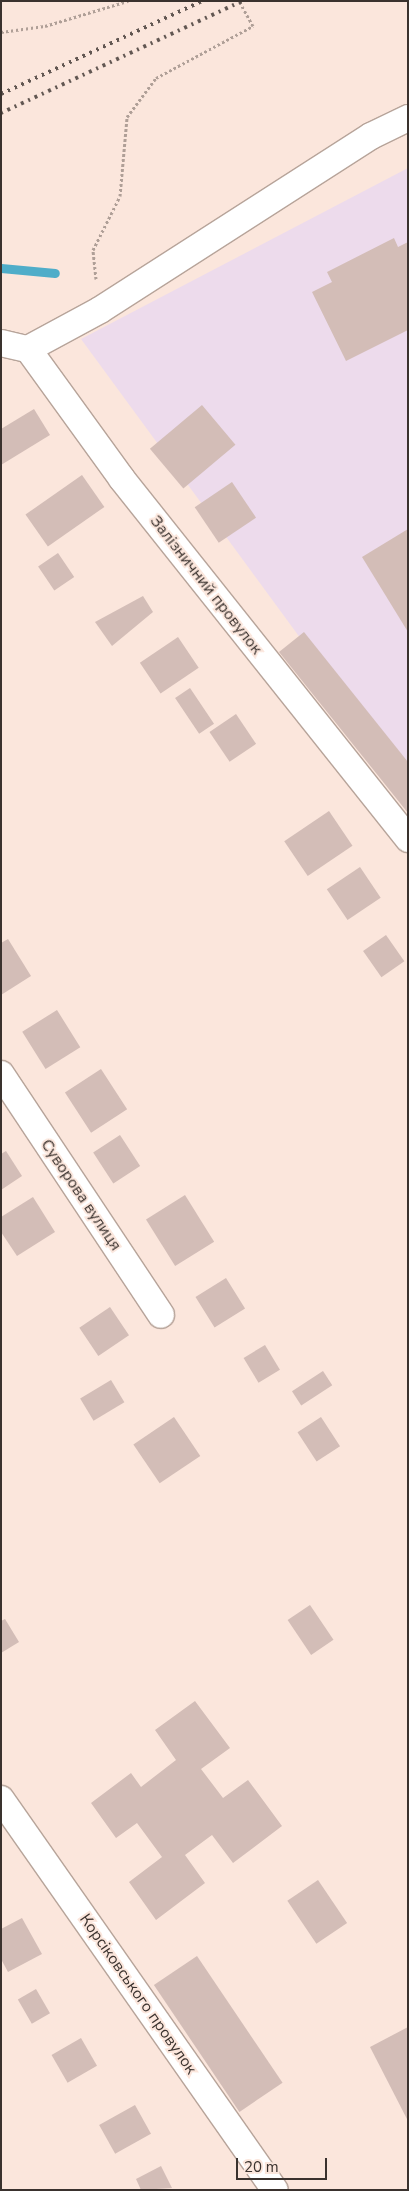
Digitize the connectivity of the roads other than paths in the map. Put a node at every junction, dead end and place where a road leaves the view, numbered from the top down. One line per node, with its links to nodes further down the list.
1 (408, 118): 3 (street)
2 (1, 343): 3 (street)
3 (28, 349): 4 (street, Залізничний провулок)
4 (408, 839)
5 (1, 1074): 6 (street, Суворова вулиця)
6 (161, 1315)
7 (1, 1798): 8 (street, Корсіковського провулок)
8 (275, 2190)

